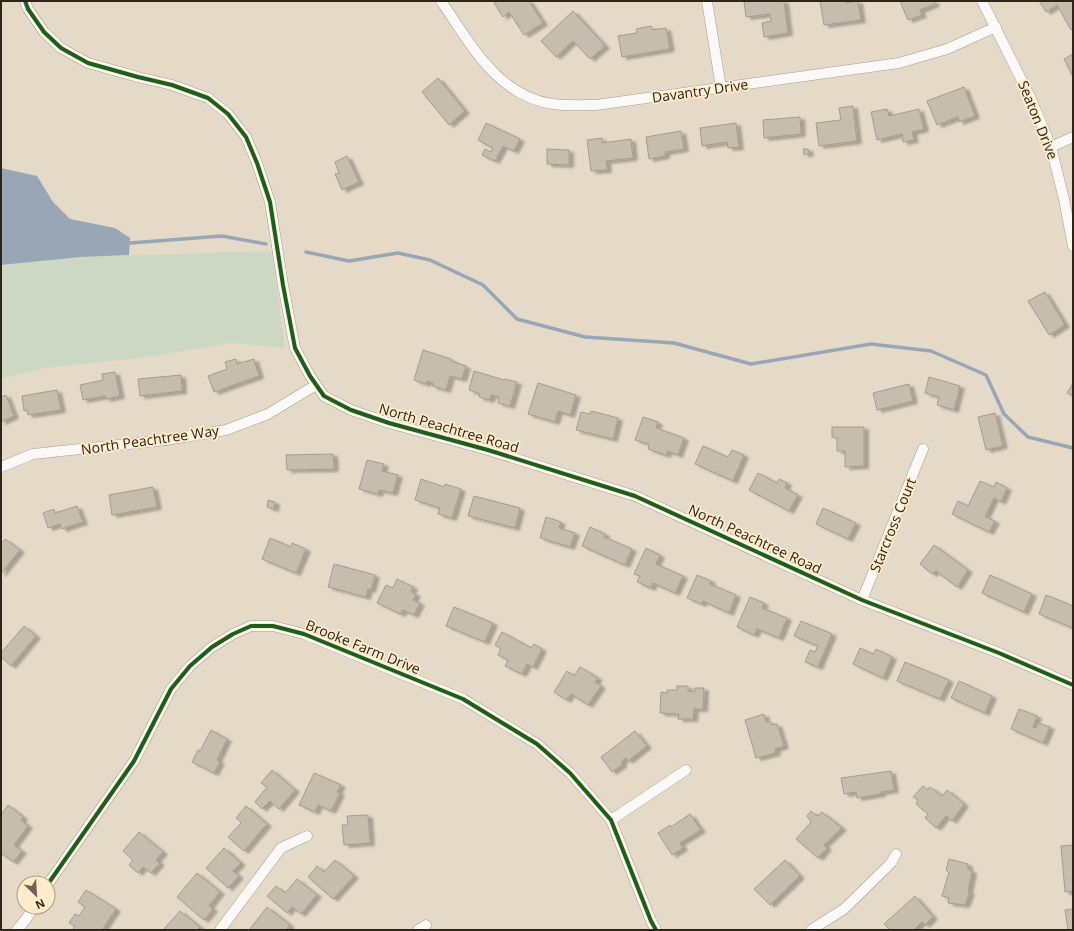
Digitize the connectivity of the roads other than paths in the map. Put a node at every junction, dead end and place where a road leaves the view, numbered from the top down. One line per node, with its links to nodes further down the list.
1 (25, 1): 10 (street, North Peachtree Road)
2 (441, 1): 6 (street, Davantry Drive)
3 (707, 1): 6 (street)
4 (982, 1): 5 (street, Seaton Drive)
5 (996, 27): 6 (street, Davantry Drive); 8 (street, Seaton Drive)
6 (721, 88)
7 (1073, 137): 8 (street)
8 (1051, 147): 9 (street, Seaton Drive)
9 (1073, 246)
10 (316, 385): 12 (street, North Peachtree Way); 13 (street, North Peachtree Road)
11 (923, 449): 13 (street, Starcross Court)
12 (1, 467)
13 (862, 600): 14 (street, North Peachtree Road)
14 (1073, 685)
15 (686, 770): 16 (street)
16 (610, 820): 19 (street, Brooke Farm Drive); 23 (street, Brooke Farm Drive)
17 (307, 836): 22 (street)
18 (896, 854): 24 (street)
19 (54, 875)
20 (29, 915): 21 (street)
21 (17, 930)
22 (220, 930)
23 (656, 930)
24 (811, 930)

